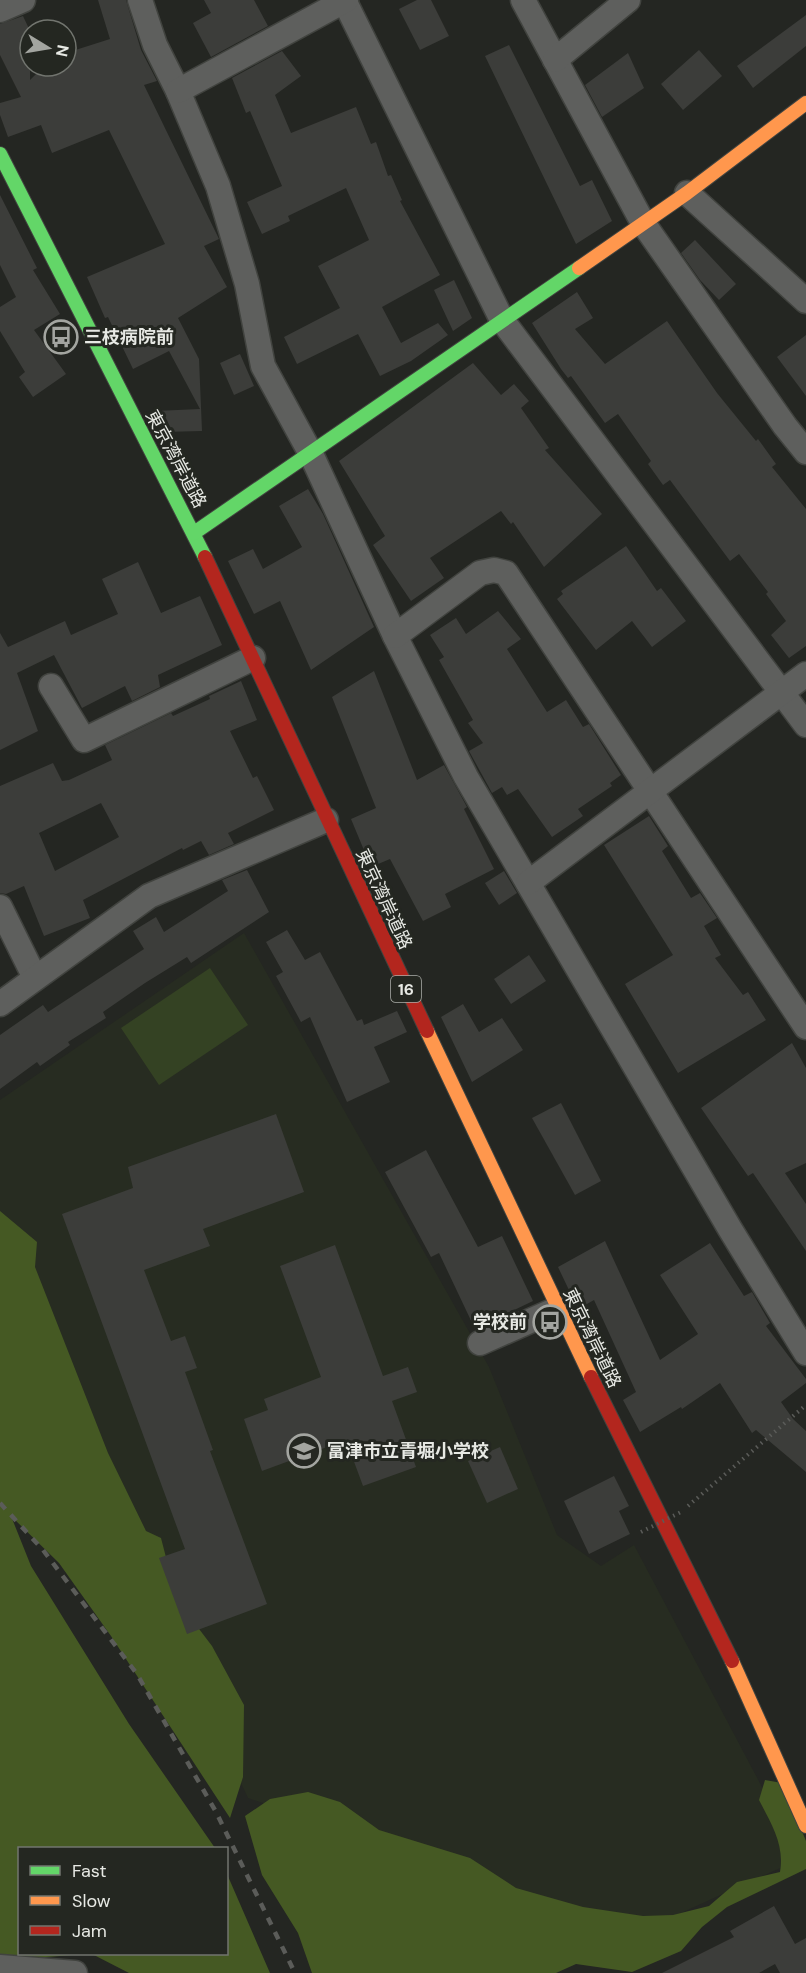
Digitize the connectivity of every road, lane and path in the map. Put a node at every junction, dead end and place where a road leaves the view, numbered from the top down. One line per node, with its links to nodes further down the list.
1 (22, 0): 6 (street)
2 (140, 0): 8 (street)
3 (345, 0): 8 (street); 14 (street)
4 (523, 0): 7 (street)
5 (628, 0): 7 (street)
6 (0, 10)
7 (555, 60): 12 (street)
8 (178, 91): 16 (street)
9 (806, 103): 11 (main road)
10 (0, 154): 17 (main road, 東京湾岸道路 / 16)
11 (687, 193): 12 (main road); 13 (street)
12 (643, 223): 14 (main road); 15 (street)
13 (806, 302)
14 (502, 320): 16 (main road); 22 (street)
15 (806, 452)
16 (312, 454): 17 (main road); 18 (street)
17 (194, 532): 19 (main road, 東京湾岸道路 / 16)
18 (395, 636): 24 (street); 26 (street)
19 (253, 658): 21 (street); 25 (main road, 東京湾岸道路 / 16)
20 (806, 674): 22 (street)
21 (51, 686)
22 (782, 692): 23 (street); 24 (street)
23 (806, 725)
24 (648, 791): 26 (street); 30 (street)
25 (326, 820): 28 (street); 31 (main road, 東京湾岸道路 / 16)
26 (528, 883): 33 (street)
27 (0, 907): 28 (street)
28 (34, 978): 29 (street)
29 (0, 1004)
30 (806, 1027)
31 (557, 1309): 32 (street); 36 (main road, 東京湾岸道路 / 16)
32 (480, 1343)
33 (806, 1353)
34 (806, 1406): 35 (path, bridge)
35 (641, 1532)
36 (806, 1826)
37 (0, 1967): 38 (street)
38 (61, 1972)

